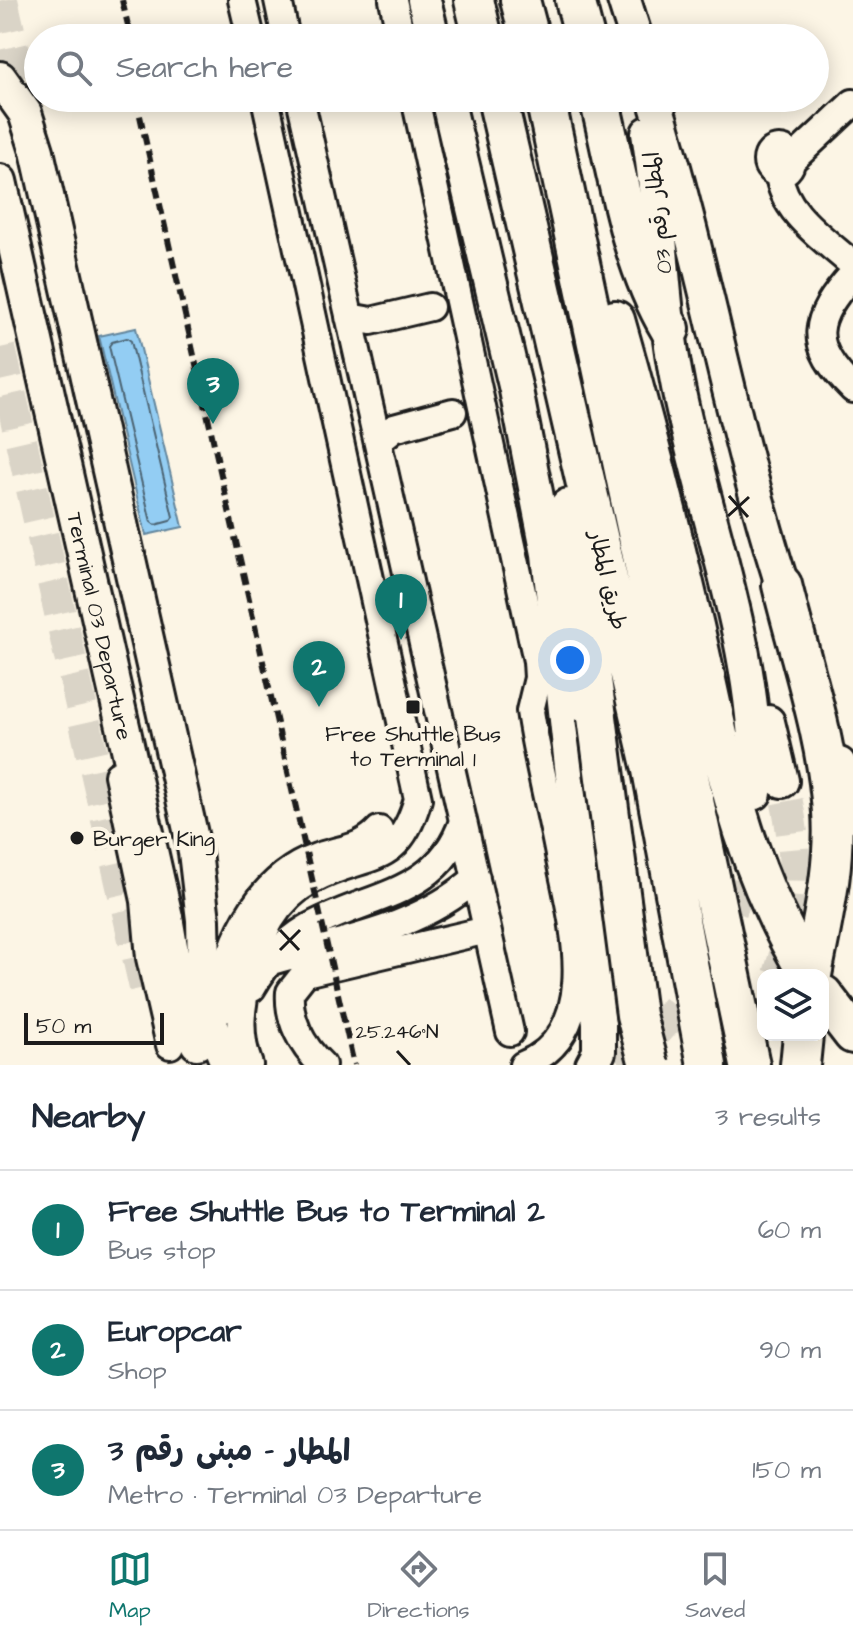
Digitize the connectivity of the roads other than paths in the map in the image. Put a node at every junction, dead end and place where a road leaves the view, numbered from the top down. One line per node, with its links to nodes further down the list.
1 (242, 0): 9 (street)
2 (278, 0): 10 (street)
3 (393, 0): 11 (street)
4 (424, 0): 12 (main road)
5 (474, 0): 13 (highway)
6 (520, 0): 14 (highway)
7 (575, 0): 15 (highway)
8 (624, 0): 16 (main road)
9 (248, 24)
10 (283, 24)
11 (398, 24)
12 (430, 24)
13 (480, 24)
14 (526, 24)
15 (581, 24)
16 (630, 24)
17 (0, 78): 19 (main road)
18 (853, 103): 33 (street)
19 (24, 112)
20 (24, 112): 54 (main road)
21 (268, 112): 50 (street)
22 (303, 112): 36 (street)
23 (418, 112): 57 (street)
24 (450, 112): 58 (main road)
25 (500, 112): 32 (highway, طريق المطار)
26 (548, 112): 30 (highway, طريق المطار)
27 (602, 112): 37 (highway)
28 (645, 112): 37 (main road, المطار رقم 03)
29 (658, 112): 41 (main road)
30 (560, 162): 49 (highway); 61 (highway, طريق المطار)
31 (0, 181): 53 (main road, Terminal 03 Departure)
32 (538, 264): 59 (highway, bridge); 60 (highway, طريق المطار)
33 (853, 265)
34 (853, 274): 38 (street)
35 (430, 307): 36 (street)
36 (349, 317): 40 (street)
37 (670, 329): 42 (main road, المطار رقم 03)
38 (853, 389)
39 (453, 412): 40 (street)
40 (378, 441): 44 (street)
41 (782, 585): 43 (main road); 49 (highway)
42 (768, 787)
43 (853, 815)
44 (463, 821): 46 (street); 48 (street)
45 (379, 830): 50 (street)
46 (476, 878): 47 (street); 48 (street)
47 (487, 930): 51 (street); 56 (street)
48 (269, 961): 50 (street)
49 (806, 968)
50 (230, 1012): 55 (street)
51 (510, 1032)
52 (802, 1041): 62 (highway)
53 (211, 1065)
54 (228, 1065)
55 (249, 1065)
56 (322, 1065)
57 (523, 1065)
58 (592, 1065)
59 (649, 1065)
60 (707, 1065)
61 (750, 1065)
62 (800, 1065)

